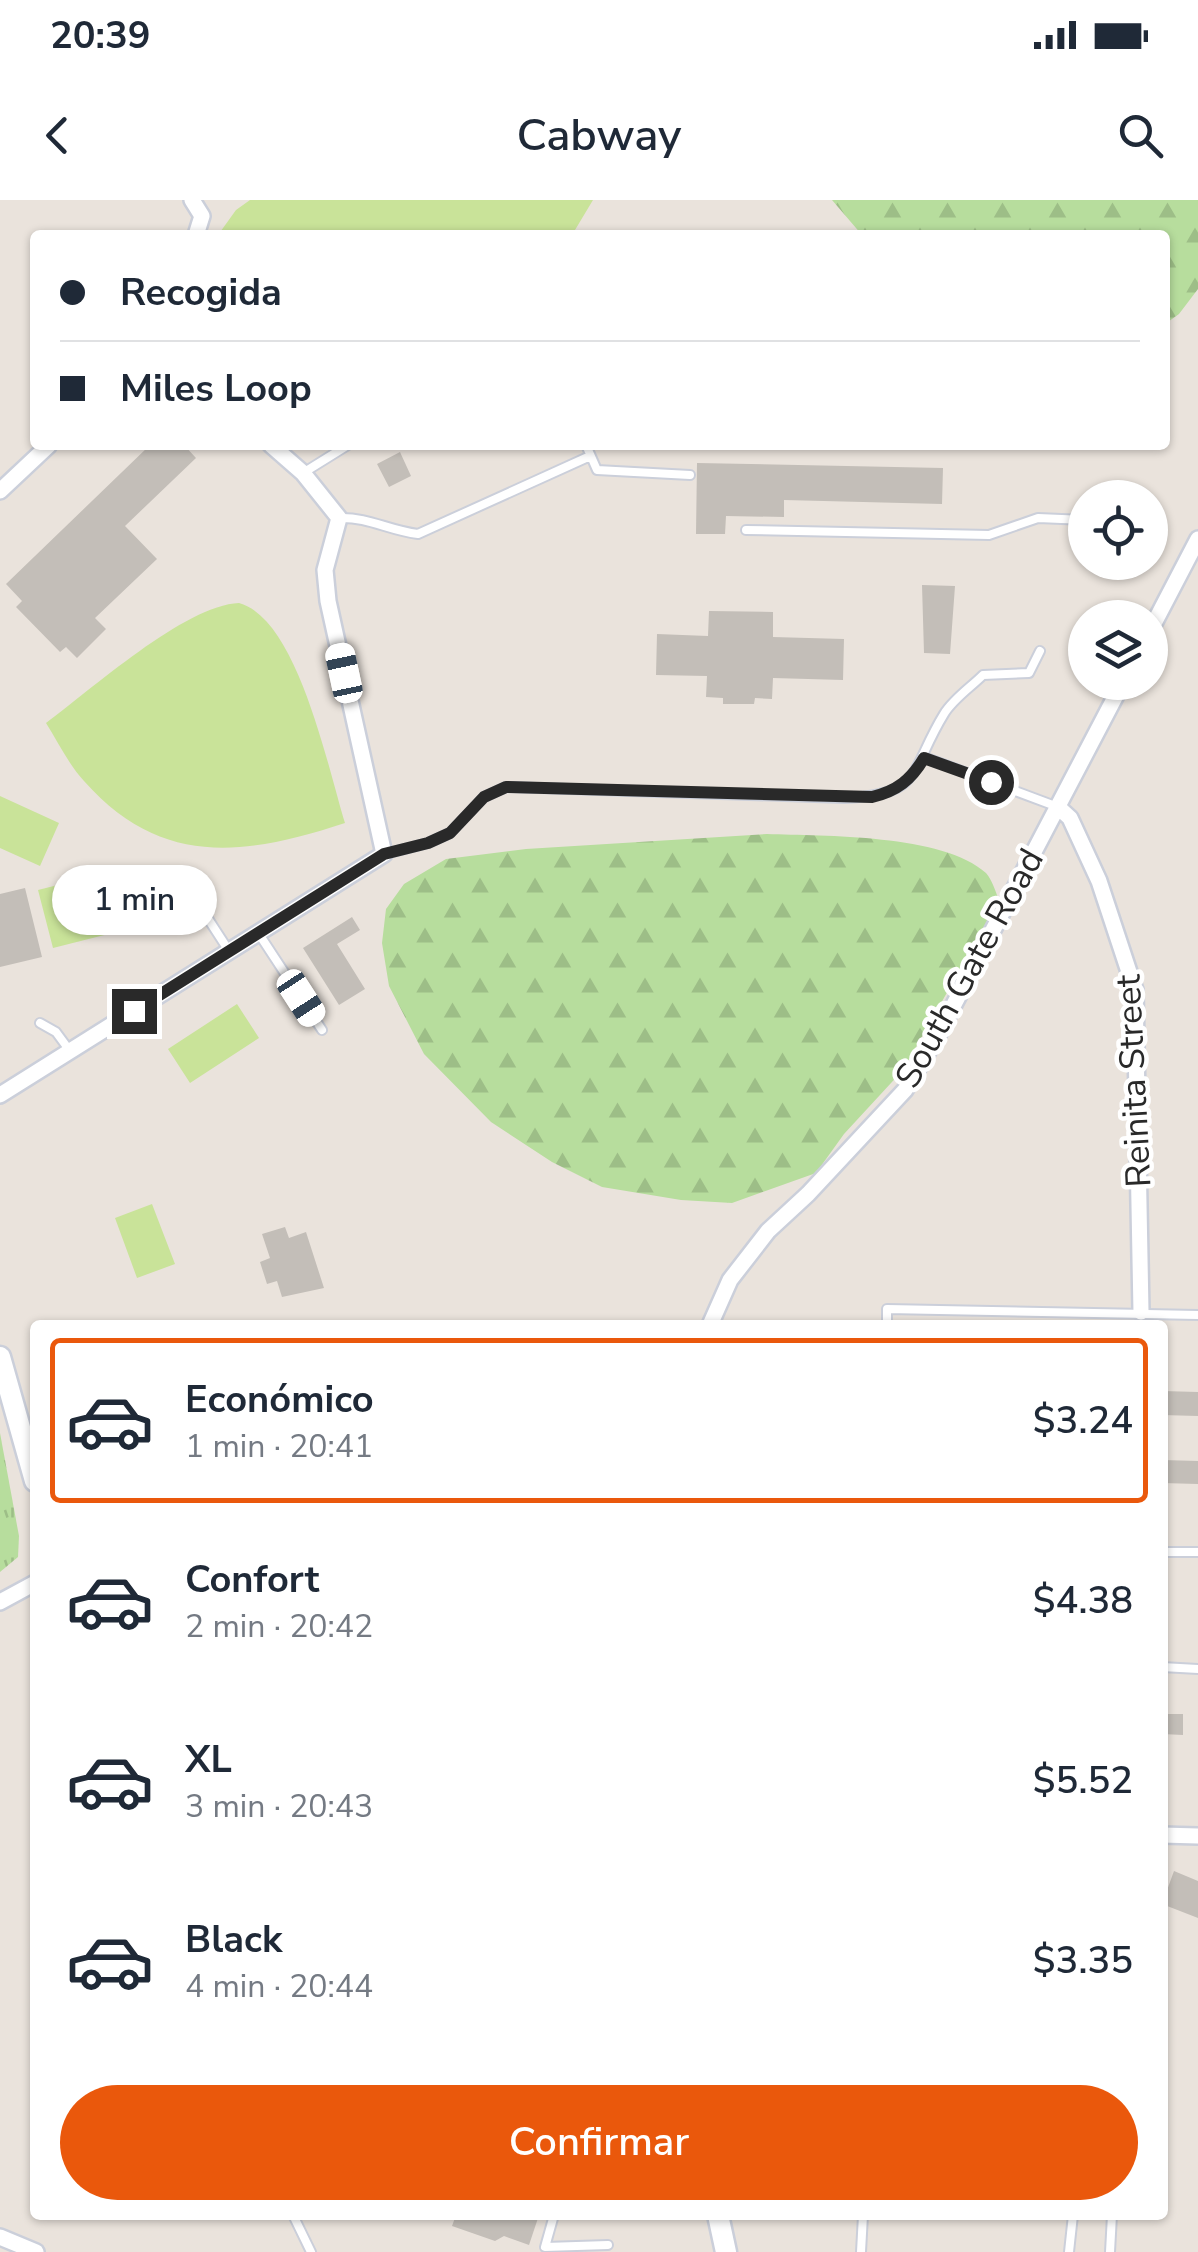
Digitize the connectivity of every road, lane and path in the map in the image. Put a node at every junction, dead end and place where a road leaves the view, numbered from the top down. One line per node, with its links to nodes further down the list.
1 (192, 200): 2 (street)
2 (198, 230)
3 (43, 450): 10 (street)
4 (277, 450): 8 (street)
5 (340, 450): 8 (lane)
6 (587, 450): 7 (lane)
7 (588, 457): 9 (lane); 11 (lane)
8 (303, 473): 11 (street)
9 (690, 474)
10 (0, 492)
11 (338, 518): 20 (street)
12 (1068, 519): 13 (lane)
13 (746, 530)
14 (1198, 539): 15 (street)
15 (1166, 600)
16 (1040, 651): 18 (lane)
17 (1114, 700): 19 (street, South Gate Road)
18 (924, 758): 19 (lane); 20 (lane)
19 (1058, 807): 29 (street, Reinita Street); 30 (street, South Gate Road)
20 (384, 854): 22 (street)
21 (205, 914): 23 (lane)
22 (258, 933): 23 (street); 25 (lane)
23 (230, 951): 26 (street)
24 (40, 1024): 26 (lane)
25 (322, 1030)
26 (70, 1051): 27 (street)
27 (0, 1095)
28 (1198, 1315): 29 (lane)
29 (1136, 1316): 31 (lane)
30 (712, 1320)
31 (887, 1320)
32 (0, 1357): 33 (street)
33 (30, 1463)
34 (1168, 1552): 35 (lane)
35 (1198, 1552)
36 (30, 1586): 37 (street)
37 (0, 1602)
38 (1168, 1668): 39 (lane)
39 (1198, 1670)
40 (1168, 1835): 41 (street)
41 (1198, 1836)
42 (295, 2220): 51 (lane)
43 (553, 2220): 49 (lane)
44 (719, 2220): 52 (street)
45 (863, 2220): 53 (lane)
46 (1072, 2220): 54 (lane)
47 (1112, 2220): 55 (lane)
48 (0, 2236): 50 (street)
49 (608, 2245)
50 (36, 2252)
51 (311, 2252)
52 (727, 2252)
53 (861, 2252)
54 (1069, 2252)
55 (1110, 2252)

